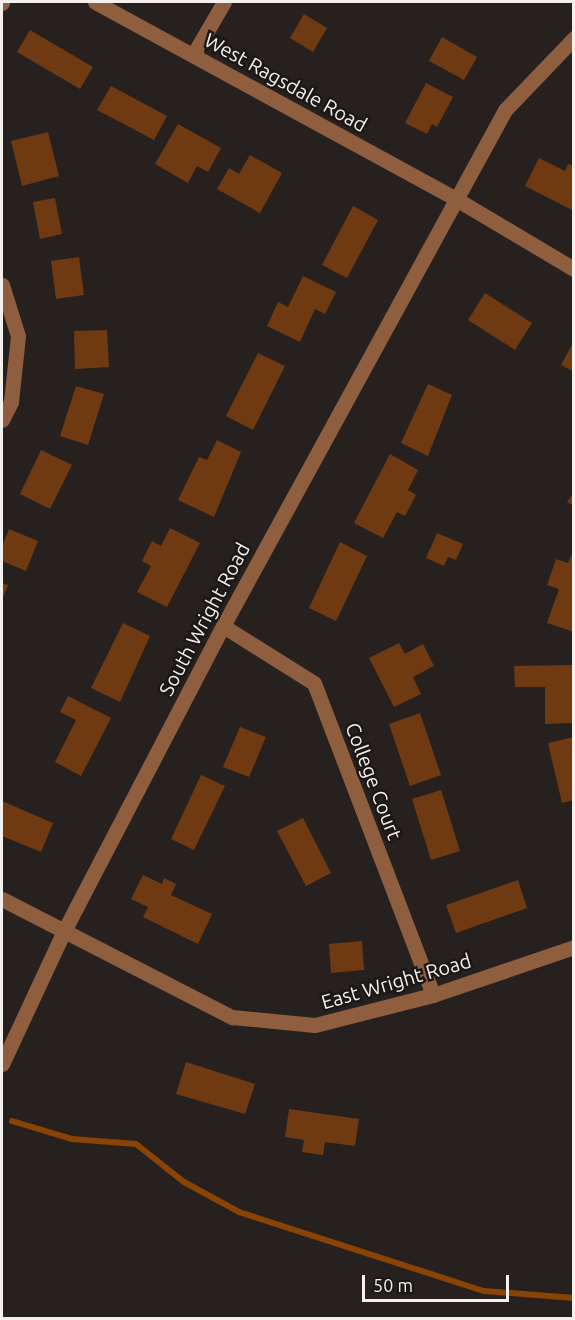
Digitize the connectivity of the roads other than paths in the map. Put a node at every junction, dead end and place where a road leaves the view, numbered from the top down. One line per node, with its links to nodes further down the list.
1 (95, 2): 4 (street, West Ragsdale Road)
2 (224, 2): 4 (street)
3 (573, 38): 5 (street, South Wright Road)
4 (193, 55): 5 (street, West Ragsdale Road)
5 (456, 199): 6 (street, West Ragsdale Road); 9 (street, South Wright Road)
6 (573, 269)
7 (2, 285): 8 (street)
8 (2, 420)
9 (223, 626): 11 (street, South Wright Road); 13 (street, College Court)
10 (2, 899): 11 (street, East Wright Road)
11 (64, 931): 13 (street, East Wright Road); 14 (street, South Wright Road)
12 (573, 947): 13 (street, East Wright Road)
13 (433, 995)
14 (2, 1064)

